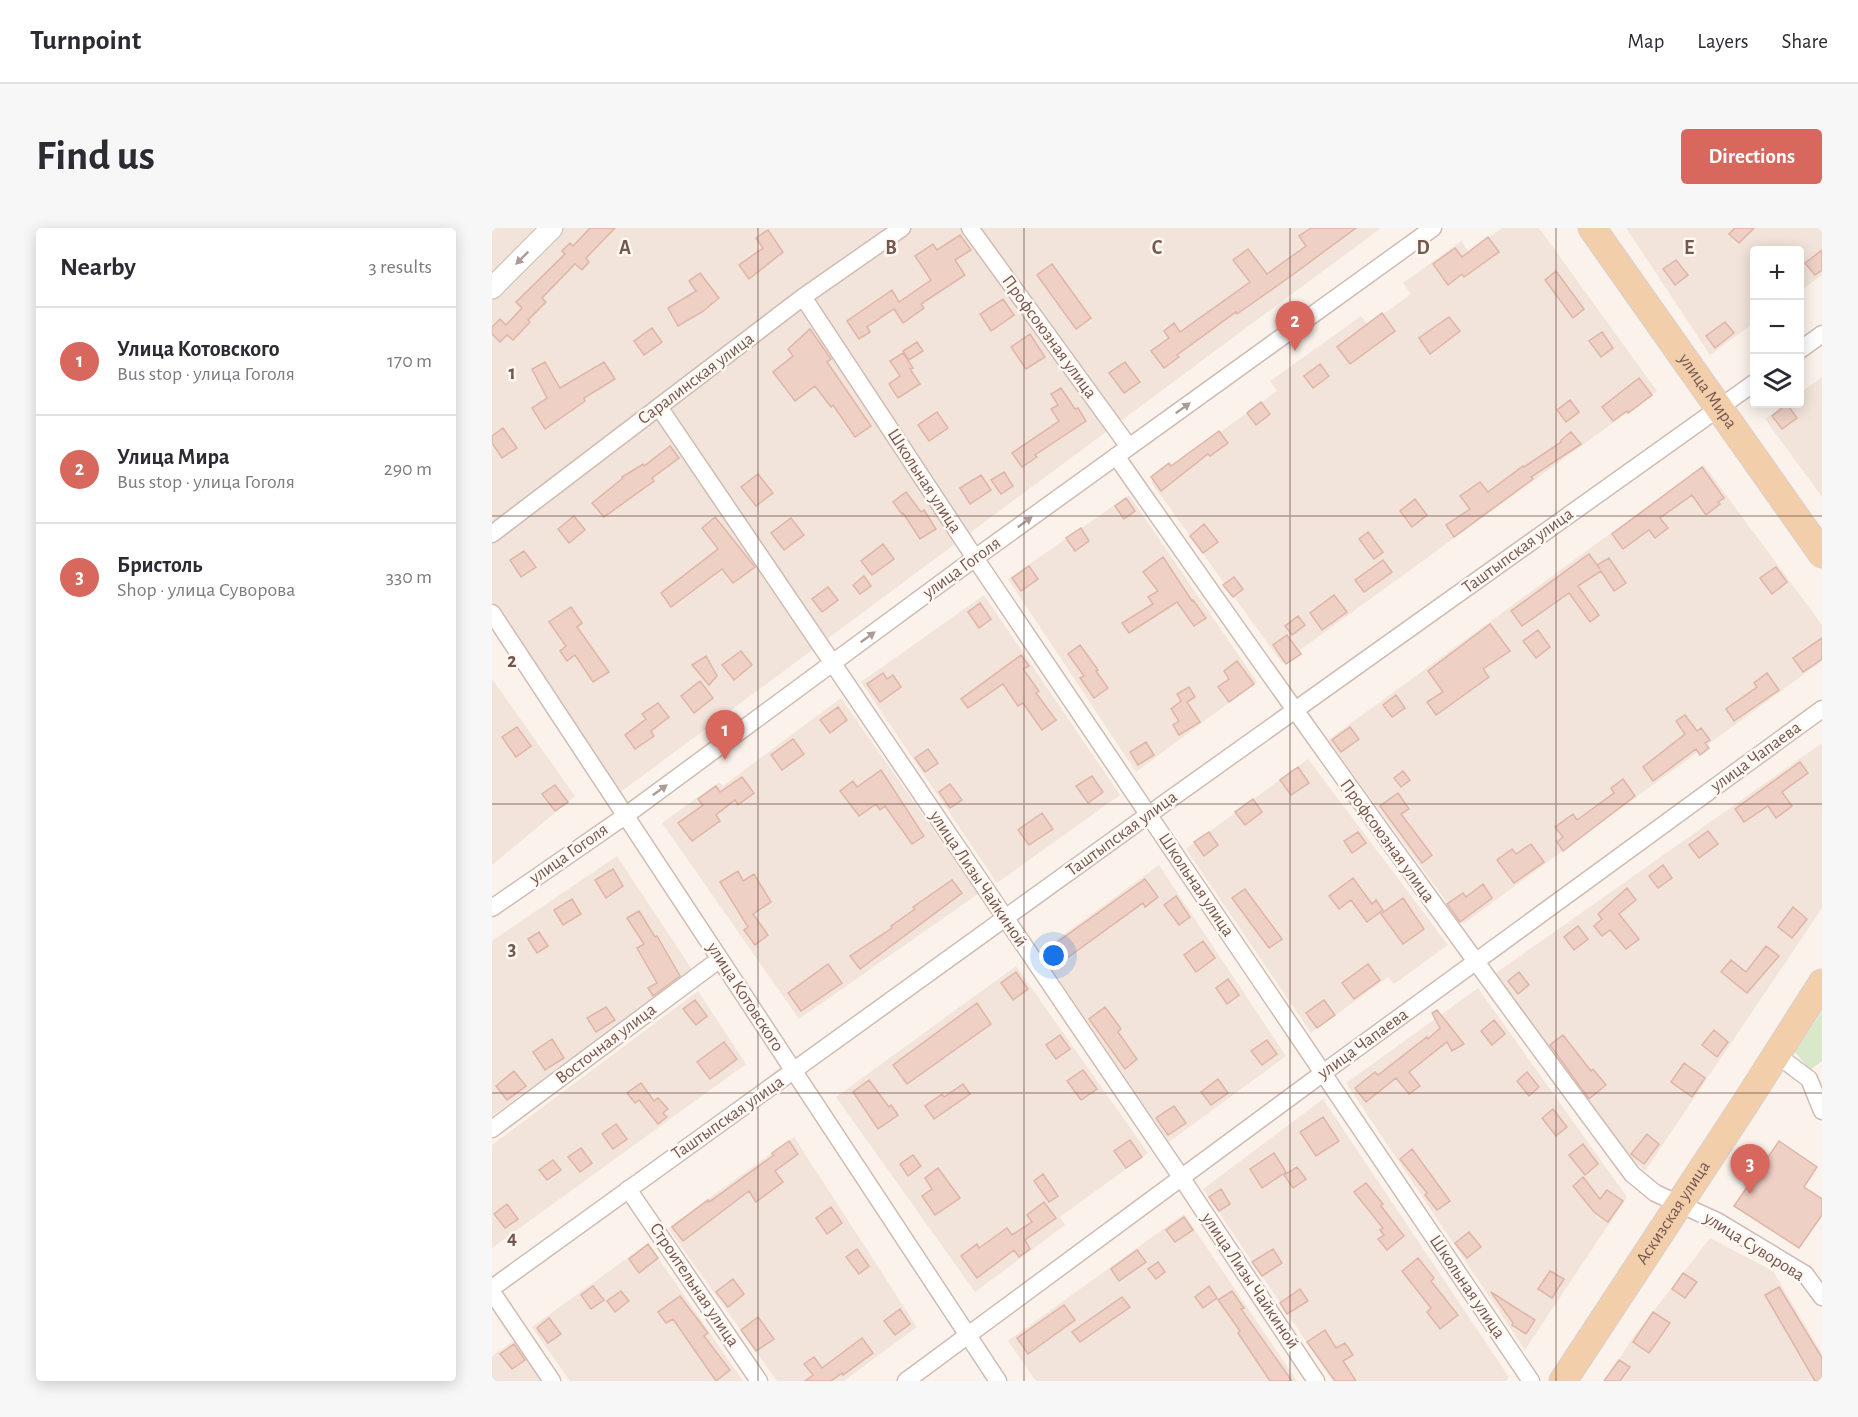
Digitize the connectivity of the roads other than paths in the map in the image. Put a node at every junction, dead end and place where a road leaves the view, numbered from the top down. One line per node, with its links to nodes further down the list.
1 (552, 228): 6 (street, one-way to 6)
2 (902, 228): 7 (street, Саралинская улица)
3 (970, 228): 13 (street, Профсоюзная улица)
4 (1433, 228): 13 (street, улица Гоголя, one-way to 4)
5 (1592, 228): 12 (main road, улица Мира)
6 (492, 288)
7 (803, 297): 11 (street, Саралинская улица); 16 (street, Школьная улица)
8 (1822, 334): 9 (street)
9 (1804, 347)
10 (1750, 387): 12 (street, Таштыпская улица)
11 (658, 407): 14 (street, Саралинская улица); 18 (street, улица Лизы Чайкиной)
12 (1720, 408): 15 (main road, улица Мира); 20 (street, Таштыпская улица)
13 (1122, 451): 16 (street, улица Гоголя, one-way to 13); 20 (street, Профсоюзная улица)
14 (492, 534)
15 (1822, 554)
16 (975, 558): 18 (street, улица Гоголя, one-way to 16); 21 (street, Школьная улица)
17 (492, 613): 22 (street, улица Котовского)
18 (832, 663): 22 (street, улица Гоголя, one-way to 18); 24 (street, улица Лизы Чайкиной)
19 (1822, 709): 26 (street, улица Чапаева)
20 (1294, 711): 21 (street, Таштыпская улица); 26 (street, Профсоюзная улица)
21 (1148, 814): 24 (street, Таштыпская улица); 30 (street, Школьная улица)
22 (626, 816): 23 (street, улица Гоголя); 25 (street, улица Котовского)
23 (492, 908)
24 (1005, 918): 29 (street, Таштыпская улица); 34 (street, улица Лизы Чайкиной)
25 (720, 959): 29 (street, улица Котовского); 33 (street, Восточная улица)
26 (1475, 962): 30 (street, улица Чапаева); 36 (street, Профсоюзная улица)
27 (1822, 983): 28 (main road, Аскизская улица)
28 (1777, 1055): 31 (street); 36 (main road, Аскизская улица)
29 (794, 1072): 35 (street, Таштыпская улица); 39 (street, улица Котовского)
30 (1323, 1073): 34 (street, улица Чапаева); 45 (street, Школьная улица)
31 (1817, 1080): 32 (street)
32 (1822, 1110)
33 (492, 1129)
34 (1181, 1177): 39 (street, улица Чапаева); 44 (street, улица Лизы Чайкиной)
35 (628, 1189): 37 (street, Таштыпская улица); 41 (street, Строительная улица)
36 (1680, 1204): 38 (street, улица Суворова); 46 (main road, Аскизская улица)
37 (492, 1290): 40 (street)
38 (1822, 1297)
39 (969, 1336): 42 (street, улица Чапаева); 43 (street, улица Котовского)
40 (552, 1381)
41 (759, 1381)
42 (906, 1381)
43 (998, 1381)
44 (1316, 1381)
45 (1530, 1381)
46 (1563, 1381)

